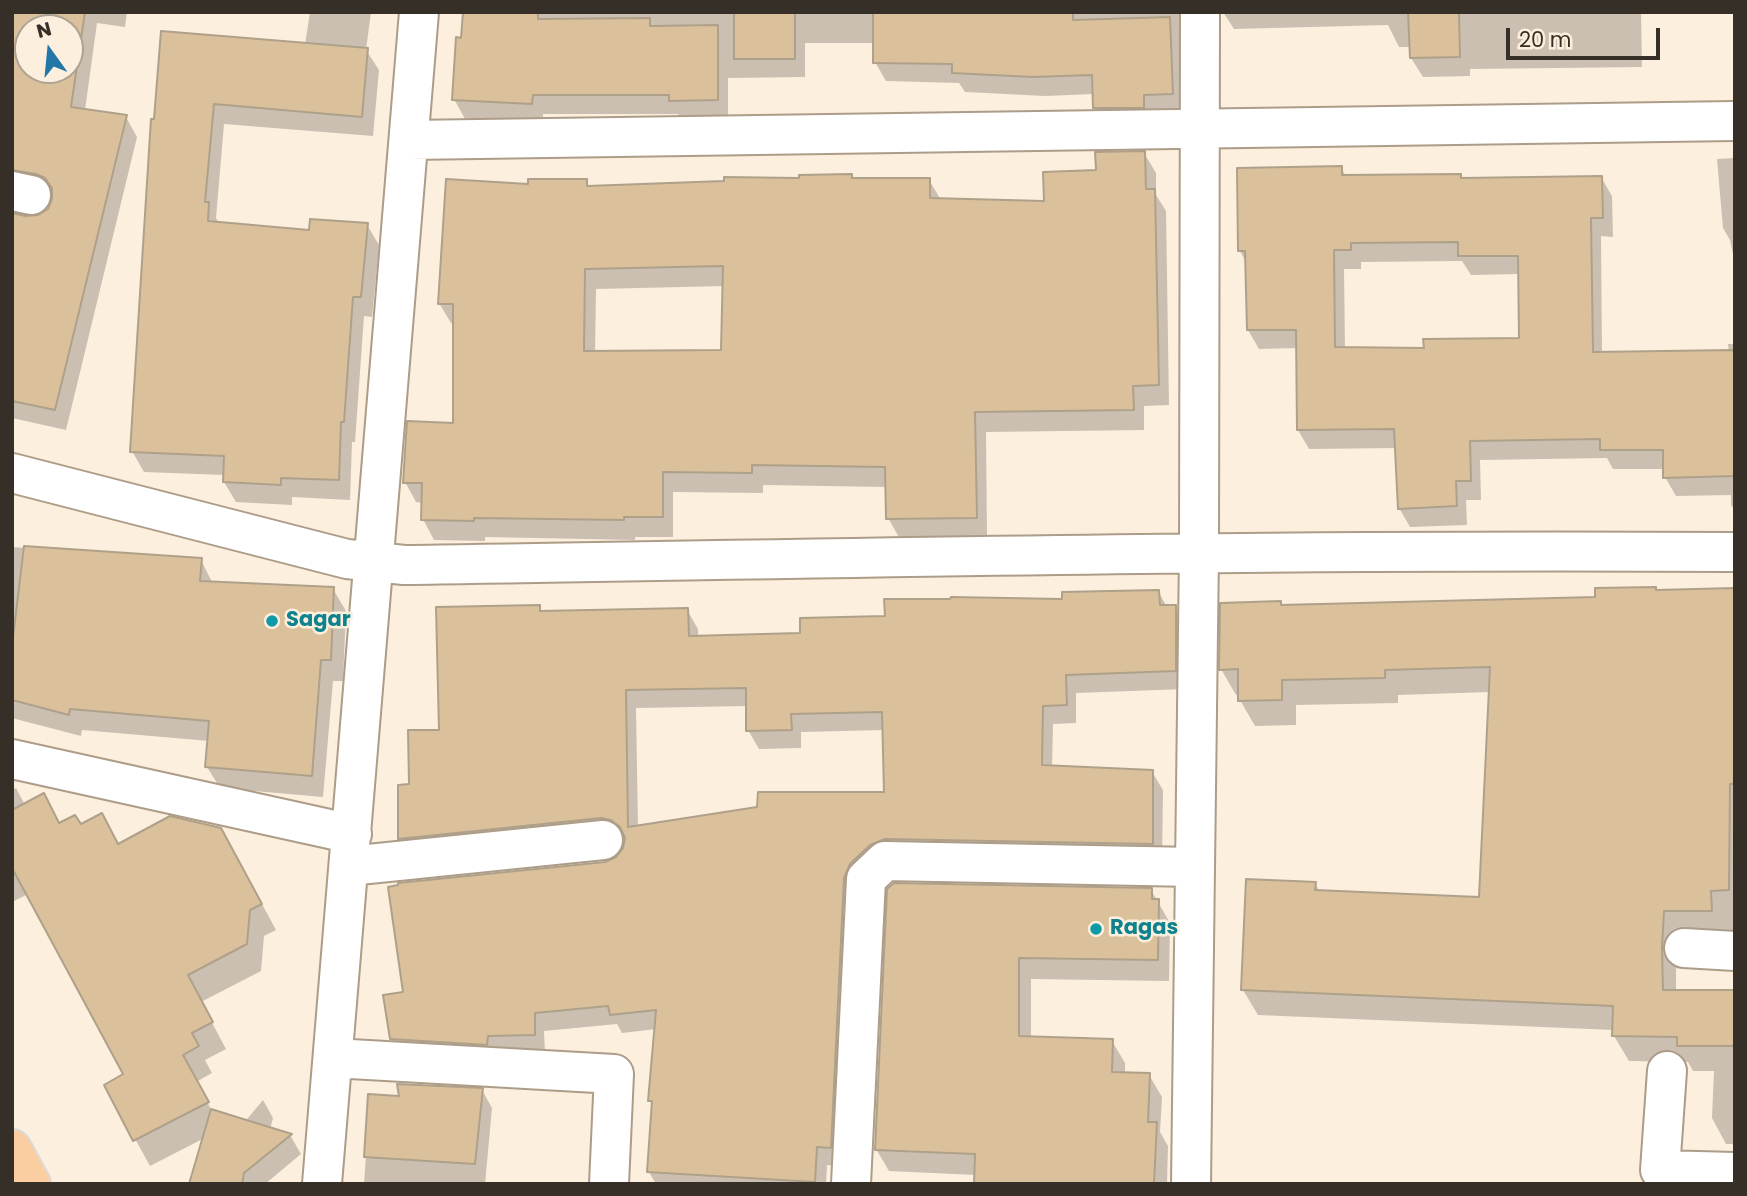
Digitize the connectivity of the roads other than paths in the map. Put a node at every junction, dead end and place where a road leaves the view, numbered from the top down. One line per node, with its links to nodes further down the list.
1 (419, 12): 5 (street)
2 (1199, 12): 4 (street)
3 (1735, 121): 4 (street)
4 (1199, 129): 5 (street); 7 (street)
5 (409, 141): 9 (street)
6 (12, 473): 9 (street)
7 (1199, 552): 8 (street); 9 (street); 13 (street)
8 (1735, 552)
9 (374, 561): 12 (street)
10 (12, 759): 12 (street)
11 (603, 840): 12 (street)
12 (350, 850): 16 (street)
13 (1194, 867): 23 (street); 24 (street)
14 (1684, 948): 15 (street)
15 (1735, 951)
16 (333, 1058): 21 (street); 22 (street)
17 (1667, 1071): 19 (street)
18 (12, 1149): 20 (highway)
19 (1735, 1172)
20 (32, 1184)
21 (322, 1184)
22 (609, 1184)
23 (851, 1184)
24 (1191, 1184)

